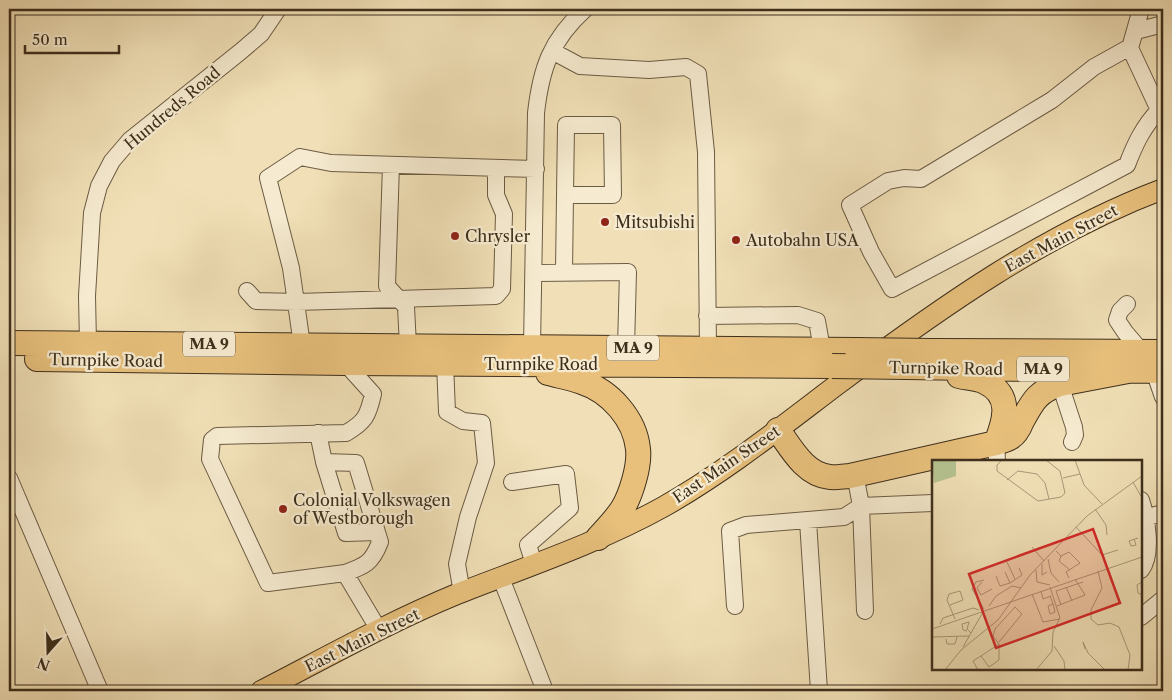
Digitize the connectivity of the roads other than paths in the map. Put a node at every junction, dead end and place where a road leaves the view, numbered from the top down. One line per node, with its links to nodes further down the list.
1 (278, 9): 24 (street, Hundreds Road)
2 (586, 9): 7 (street)
3 (1141, 9): 5 (street)
4 (1163, 24): 5 (street)
5 (1136, 31): 6 (street)
6 (1130, 47): 8 (street); 8 (street)
7 (552, 51): 11 (street); 22 (street)
8 (1161, 114)
9 (391, 165): 10 (street); 19 (street); 20 (street)
10 (496, 168): 11 (street); 19 (street)
11 (536, 169): 14 (street)
12 (1163, 189): 40 (main road, East Main Street)
13 (565, 195): 13 (street); 15 (street)
14 (535, 242): 15 (street); 16 (street)
15 (564, 242): 17 (street)
16 (535, 272): 17 (street); 27 (street)
17 (564, 272): 28 (street)
18 (247, 292): 20 (street)
19 (399, 299): 20 (street); 26 (street)
20 (297, 302): 25 (street)
21 (1127, 304): 31 (street)
22 (707, 316): 29 (street); 30 (street)
23 (9, 343): 24 (highway, Turnpike Road / MA 9)
24 (88, 343): 25 (highway, Turnpike Road / MA 9)
25 (302, 345): 26 (highway, Turnpike Road / MA 9)
26 (408, 346): 27 (highway, Turnpike Road / MA 9)
27 (532, 347): 28 (highway, Turnpike Road / MA 9)
28 (626, 348): 29 (highway, Turnpike Road / MA 9)
29 (708, 348): 30 (highway, Turnpike Road / MA 9)
30 (827, 357): 33 (highway, Turnpike Road / MA 9, bridge); 33 (highway, Turnpike Road / MA 9, bridge); 36 (highway, Turnpike Road / MA 9)
31 (1156, 357): 33 (highway, Turnpike Road / MA 9); 37 (highway, Turnpike Road / MA 9); 39 (street)
32 (9, 358): 34 (highway, Turnpike Road / MA 9)
33 (920, 362): 37 (highway, Turnpike Road / MA 9); 43 (highway)
34 (345, 363): 35 (highway, Turnpike Road / MA 9); 41 (street)
35 (445, 364): 36 (highway, Turnpike Road / MA 9); 62 (street)
36 (507, 364): 57 (highway)
37 (1128, 371): 38 (highway)
38 (1060, 384): 42 (street); 43 (highway)
39 (1163, 397)
40 (778, 430): 47 (highway); 57 (main road, East Main Street)
41 (318, 433): 45 (street); 60 (street)
42 (1072, 442)
43 (997, 452): 44 (highway)
44 (945, 460)
45 (324, 462): 56 (street); 56 (street)
46 (932, 462): 47 (highway)
47 (855, 474): 51 (street)
48 (9, 478): 68 (street)
49 (512, 482): 58 (street)
50 (932, 503): 51 (street)
51 (861, 506): 55 (street); 65 (street)
52 (1142, 506): 54 (street)
53 (1163, 513): 54 (street)
54 (1144, 518): 59 (street)
55 (808, 521): 64 (street); 71 (street)
56 (377, 532): 60 (street)
57 (598, 538): 58 (main road, East Main Street)
58 (534, 564): 61 (main road, East Main Street)
59 (1142, 568)
60 (345, 573): 67 (street)
61 (501, 578): 62 (main road, East Main Street); 70 (street)
62 (462, 592): 67 (main road, East Main Street)
63 (1163, 599): 66 (street)
64 (735, 606)
65 (865, 611)
66 (1142, 616)
67 (379, 630): 69 (main road, East Main Street)
68 (100, 691)
69 (261, 691)
70 (545, 691)
71 (819, 691)

